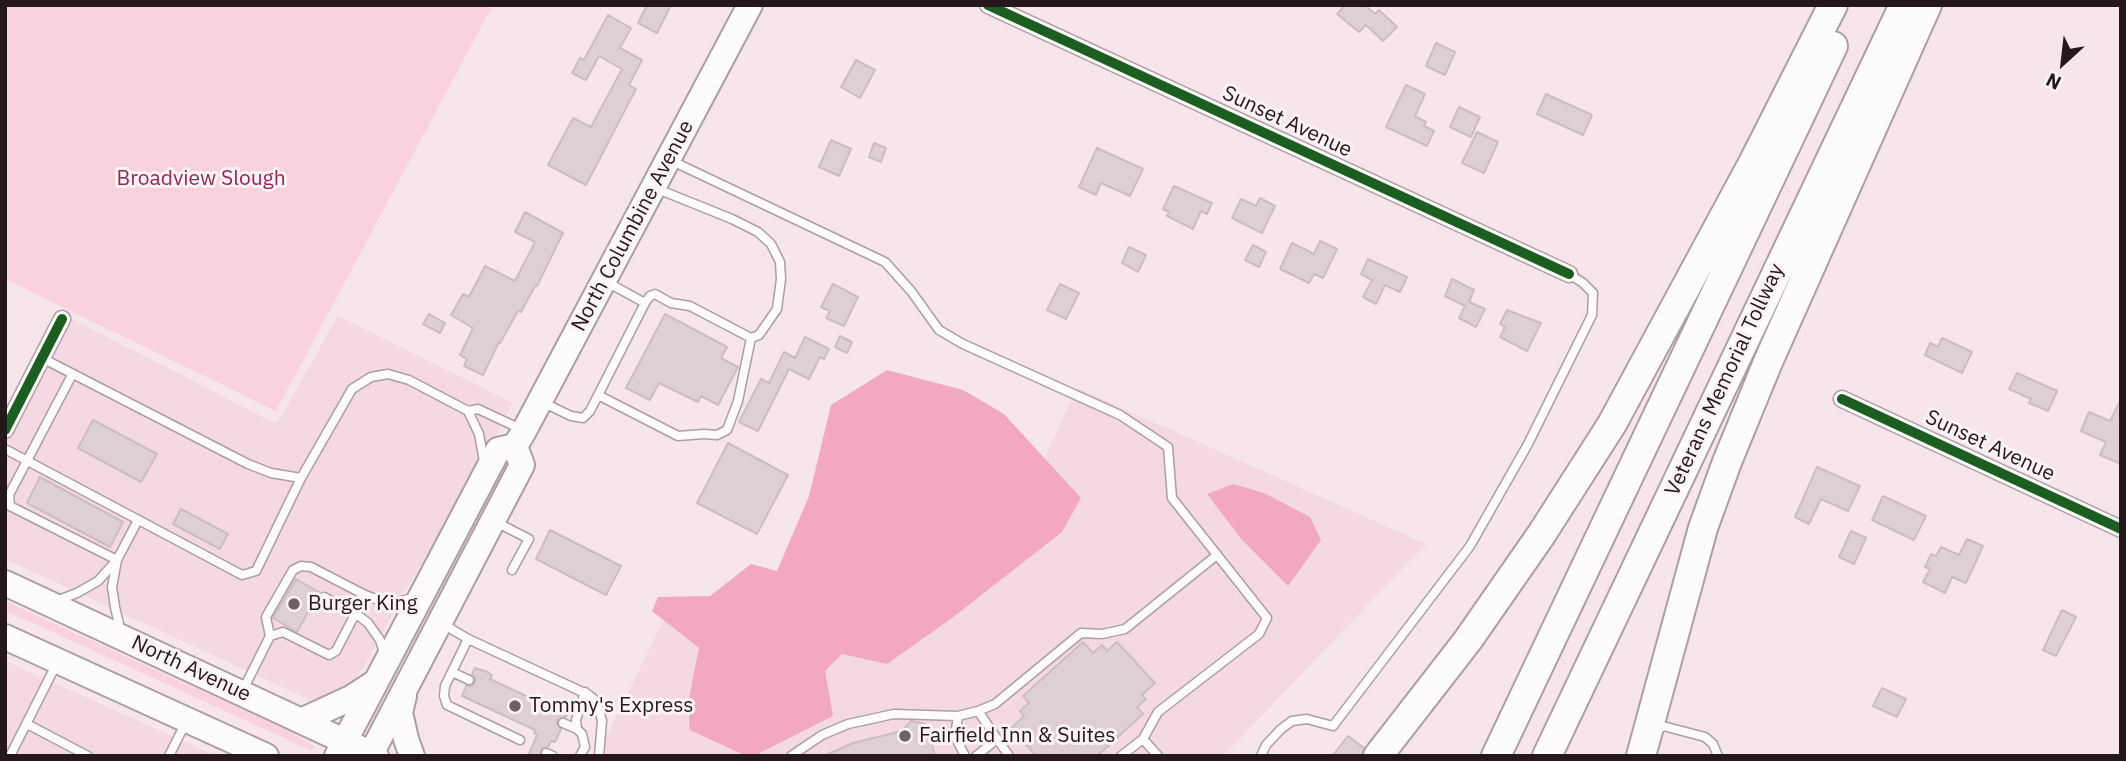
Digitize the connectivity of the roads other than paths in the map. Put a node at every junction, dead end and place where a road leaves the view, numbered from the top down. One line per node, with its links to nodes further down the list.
1 (750, 5): 7 (main road, North Columbine Avenue)
2 (988, 5): 9 (street, Sunset Avenue)
3 (1833, 5): 78 (highway)
4 (1853, 5): 79 (highway)
5 (1904, 5): 80 (highway, Veterans Memorial Tollway)
6 (1927, 5): 61 (highway)
7 (668, 159): 8 (main road, North Columbine Avenue); 29 (lane)
8 (653, 187): 10 (main road, North Columbine Avenue); 13 (lane)
9 (1569, 274): 77 (lane)
10 (604, 280): 11 (lane); 18 (main road, North Columbine Avenue)
11 (645, 303): 13 (lane); 16 (lane)
12 (62, 319): 14 (street)
13 (751, 338): 16 (lane)
14 (42, 358): 15 (lane); 20 (street)
15 (72, 375): 23 (lane); 25 (lane)
16 (598, 395): 18 (lane)
17 (1842, 399): 28 (street, Sunset Avenue)
18 (540, 401): 21 (main road, North Columbine Avenue)
19 (468, 411): 21 (lane); 24 (lane); 25 (lane)
20 (5, 430)
21 (519, 438): 24 (main road, North Columbine Avenue); 27 (main road, North Columbine Avenue)
22 (5, 449): 23 (lane)
23 (28, 461): 26 (lane); 30 (lane)
24 (485, 475): 34 (main road, North Columbine Avenue)
25 (301, 478): 26 (lane)
26 (138, 520): 30 (lane)
27 (493, 521): 31 (lane); 38 (main road, North Columbine Avenue)
28 (2121, 529)
29 (1217, 555): 51 (lane); 58 (lane)
30 (117, 560): 36 (lane); 41 (lane)
31 (512, 570)
32 (5, 583): 36 (main road, North Avenue)
33 (365, 595): 34 (lane); 37 (lane); 39 (lane)
34 (422, 595): 44 (main road, North Columbine Avenue)
35 (324, 597): 37 (lane)
36 (50, 604): 41 (main road, North Avenue)
37 (355, 613): 39 (lane); 44 (lane)
38 (439, 623): 42 (lane); 46 (main road, North Columbine Avenue)
39 (270, 636): 50 (lane)
40 (5, 637): 43 (main road)
41 (122, 637): 50 (main road, North Avenue)
42 (468, 639): 45 (lane); 49 (lane)
43 (58, 660): 53 (main road); 56 (lane)
44 (387, 661): 48 (main road, North Columbine Avenue)
45 (452, 672): 47 (lane); 59 (lane)
46 (408, 680): 63 (main road, North Columbine Avenue); 68 (main road)
47 (469, 680)
48 (375, 683): 54 (main road); 62 (main road, North Columbine Avenue)
49 (585, 692): 57 (lane); 70 (lane)
50 (242, 693): 54 (main road, North Avenue)
51 (978, 711): 52 (lane); 60 (lane)
52 (958, 716): 71 (lane); 72 (lane)
53 (187, 719): 66 (lane); 67 (main road)
54 (301, 721): 62 (main road, North Avenue)
55 (563, 723): 57 (lane)
56 (27, 724): 64 (lane); 65 (lane)
57 (577, 729): 69 (lane)
58 (1143, 739): 75 (lane); 76 (lane)
59 (520, 740)
60 (996, 740): 73 (lane); 74 (lane)
61 (1643, 748): 81 (lane)
62 (341, 749): 63 (main road, North Avenue)
63 (372, 755)
64 (10, 756)
65 (88, 756)
66 (169, 756)
67 (266, 756)
68 (412, 756)
69 (580, 756)
70 (599, 756)
71 (791, 756)
72 (965, 756)
73 (976, 756)
74 (1009, 756)
75 (1121, 756)
76 (1158, 756)
77 (1261, 756)
78 (1378, 756)
79 (1496, 756)
80 (1547, 756)
81 (1718, 756)

